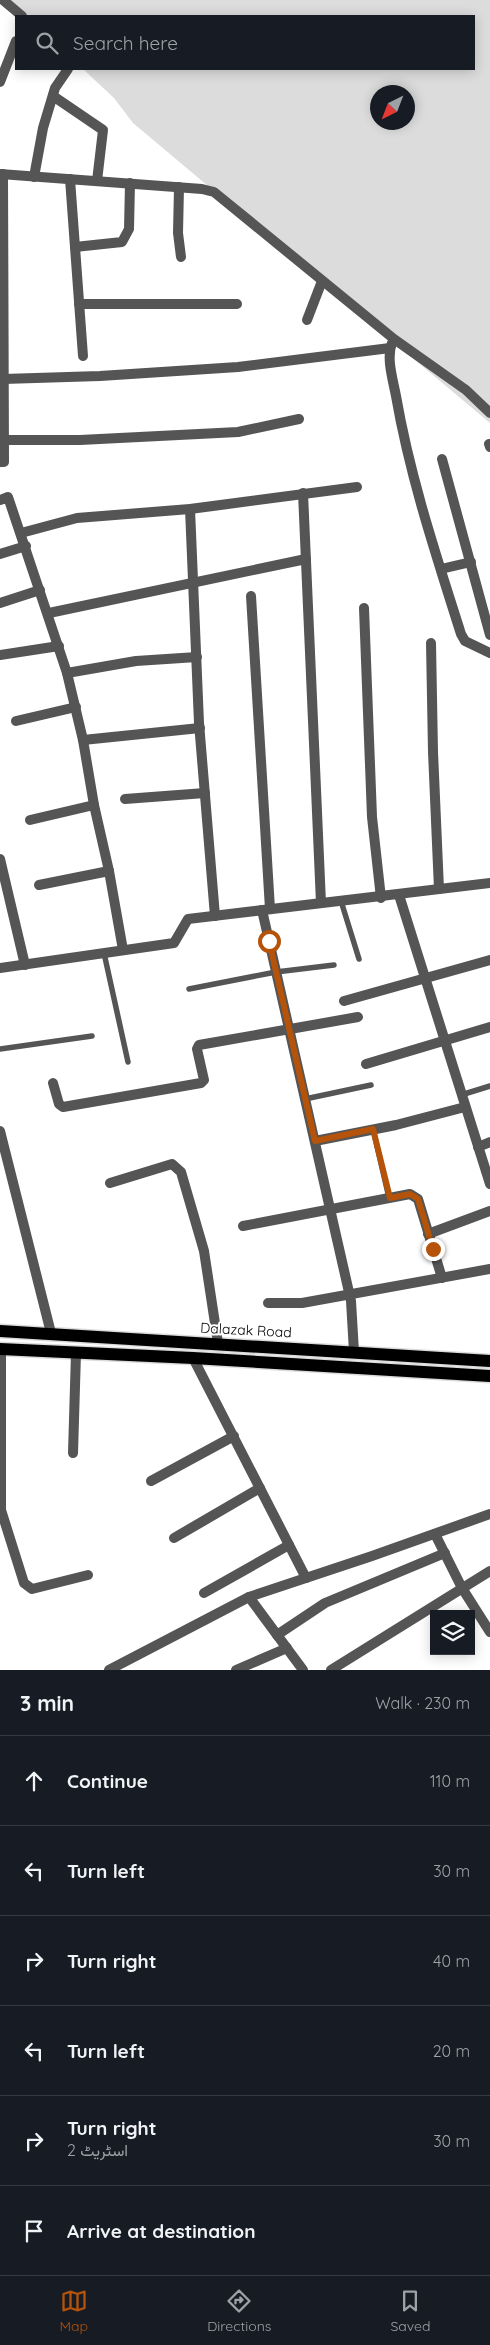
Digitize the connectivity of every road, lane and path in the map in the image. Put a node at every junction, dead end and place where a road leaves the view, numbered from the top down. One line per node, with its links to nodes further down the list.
1 (3, 0): 2 (street)
2 (21, 15)
3 (15, 44): 5 (street)
4 (67, 70): 6 (street)
5 (0, 82)
6 (53, 96): 8 (street); 10 (street)
7 (2, 174): 8 (street); 21 (street)
8 (34, 177): 9 (street)
9 (70, 179): 10 (street); 13 (street)
10 (97, 181): 11 (street)
11 (130, 183): 12 (street); 13 (street)
12 (180, 187): 14 (street); 15 (street)
13 (75, 247): 16 (street)
14 (181, 257)
15 (322, 281): 18 (street); 19 (street)
16 (79, 304): 17 (street); 20 (street)
17 (237, 304)
18 (307, 320)
19 (392, 343): 21 (street); 23 (street); 37 (street)
20 (83, 356)
21 (3, 379): 22 (street)
22 (2, 408): 25 (street)
23 (490, 413)
24 (299, 419): 25 (street)
25 (4, 440): 27 (street)
26 (442, 459): 36 (street)
27 (0, 462)
28 (357, 487): 29 (street)
29 (303, 493): 31 (street); 35 (street)
30 (0, 500): 32 (street)
31 (190, 509): 32 (street); 38 (street)
32 (21, 533): 33 (street)
33 (26, 546): 34 (street); 39 (street)
34 (0, 554)
35 (306, 559): 38 (street); 67 (street)
36 (471, 562): 37 (street); 44 (street)
37 (441, 569): 47 (street)
38 (193, 582): 43 (street); 49 (street)
39 (40, 590): 41 (street); 43 (street)
40 (251, 596): 68 (street)
41 (0, 604)
42 (364, 608): 65 (street)
43 (49, 613): 46 (street)
44 (490, 635)
45 (431, 643): 63 (street)
46 (59, 646): 48 (street); 50 (street)
47 (490, 652)
48 (0, 656)
49 (197, 657): 50 (street); 53 (street)
50 (68, 673): 51 (street)
51 (76, 707): 52 (street); 54 (street)
52 (16, 720)
53 (200, 728): 54 (street); 55 (street)
54 (84, 740): 57 (street)
55 (205, 794): 56 (street); 69 (street)
56 (125, 799)
57 (94, 805): 58 (street); 60 (street)
58 (30, 820)
59 (0, 859): 74 (street)
60 (109, 871): 62 (street); 70 (street)
61 (490, 883): 63 (street)
62 (39, 885)
63 (439, 889): 64 (street)
64 (399, 895): 65 (street); 78 (street)
65 (381, 898): 66 (street)
66 (342, 901): 67 (street); 72 (lane)
67 (321, 903): 68 (street)
68 (266, 909): 69 (street); 77 (street)
69 (215, 916): 70 (street)
70 (123, 950): 71 (street)
71 (104, 953): 74 (street); 87 (lane)
72 (359, 959)
73 (490, 960): 78 (street)
74 (24, 964): 76 (street)
75 (334, 965): 77 (lane)
76 (0, 968)
77 (276, 972): 79 (lane); 83 (street)
78 (424, 979): 80 (street); 85 (street)
79 (189, 989)
80 (344, 1001)
81 (358, 1017): 83 (street)
82 (490, 1027): 85 (street)
83 (289, 1030): 89 (street); 93 (street)
84 (92, 1036): 86 (lane)
85 (444, 1041): 88 (street); 92 (street)
86 (0, 1049)
87 (128, 1062)
88 (366, 1064)
89 (53, 1083)
90 (371, 1085): 93 (lane)
91 (490, 1086): 92 (lane)
92 (461, 1095): 94 (street)
93 (305, 1099): 97 (street)
94 (465, 1107): 95 (street); 99 (street)
95 (373, 1129): 97 (street); 102 (lane)
96 (0, 1132): 112 (street)
97 (315, 1141): 103 (street)
98 (490, 1142): 99 (street)
99 (478, 1147): 101 (street)
100 (110, 1183): 113 (street)
101 (490, 1184)
102 (390, 1198): 103 (street); 106 (street)
103 (331, 1211): 105 (street); 109 (street)
104 (490, 1211): 106 (street)
105 (243, 1226)
106 (428, 1234): 108 (street)
107 (490, 1269): 108 (street)
108 (442, 1278): 109 (street)
109 (350, 1295): 110 (street); 115 (street)
110 (268, 1303)
111 (0, 1330): 112 (main road, Dalazak Road)
112 (51, 1333): 113 (main road, Dalazak Road)
113 (218, 1343): 115 (main road, Dalazak Road)
114 (1, 1349): 116 (main road); 131 (street)
115 (354, 1352): 118 (main road, Dalazak Road); 119 (main road)
116 (76, 1353): 117 (main road); 122 (street)
117 (193, 1358): 119 (main road); 121 (street)
118 (490, 1361)
119 (356, 1368): 120 (main road)
120 (490, 1376)
121 (234, 1436): 123 (street); 124 (street)
122 (72, 1453)
123 (151, 1481)
124 (260, 1488): 127 (street); 128 (street)
125 (490, 1514): 126 (street)
126 (435, 1534): 129 (street); 132 (street)
127 (174, 1538)
128 (289, 1545): 132 (street); 134 (street)
129 (445, 1552): 133 (street); 137 (street)
130 (490, 1571): 133 (street)
131 (88, 1576)
132 (306, 1578): 135 (street)
133 (462, 1588): 136 (street); 143 (street)
134 (204, 1592)
135 (249, 1597): 137 (street); 139 (street)
136 (490, 1632)
137 (277, 1635): 138 (street)
138 (287, 1648): 141 (street); 142 (street)
139 (125, 1667): 140 (street)
140 (109, 1670)
141 (236, 1670)
142 (303, 1670)
143 (331, 1670)

